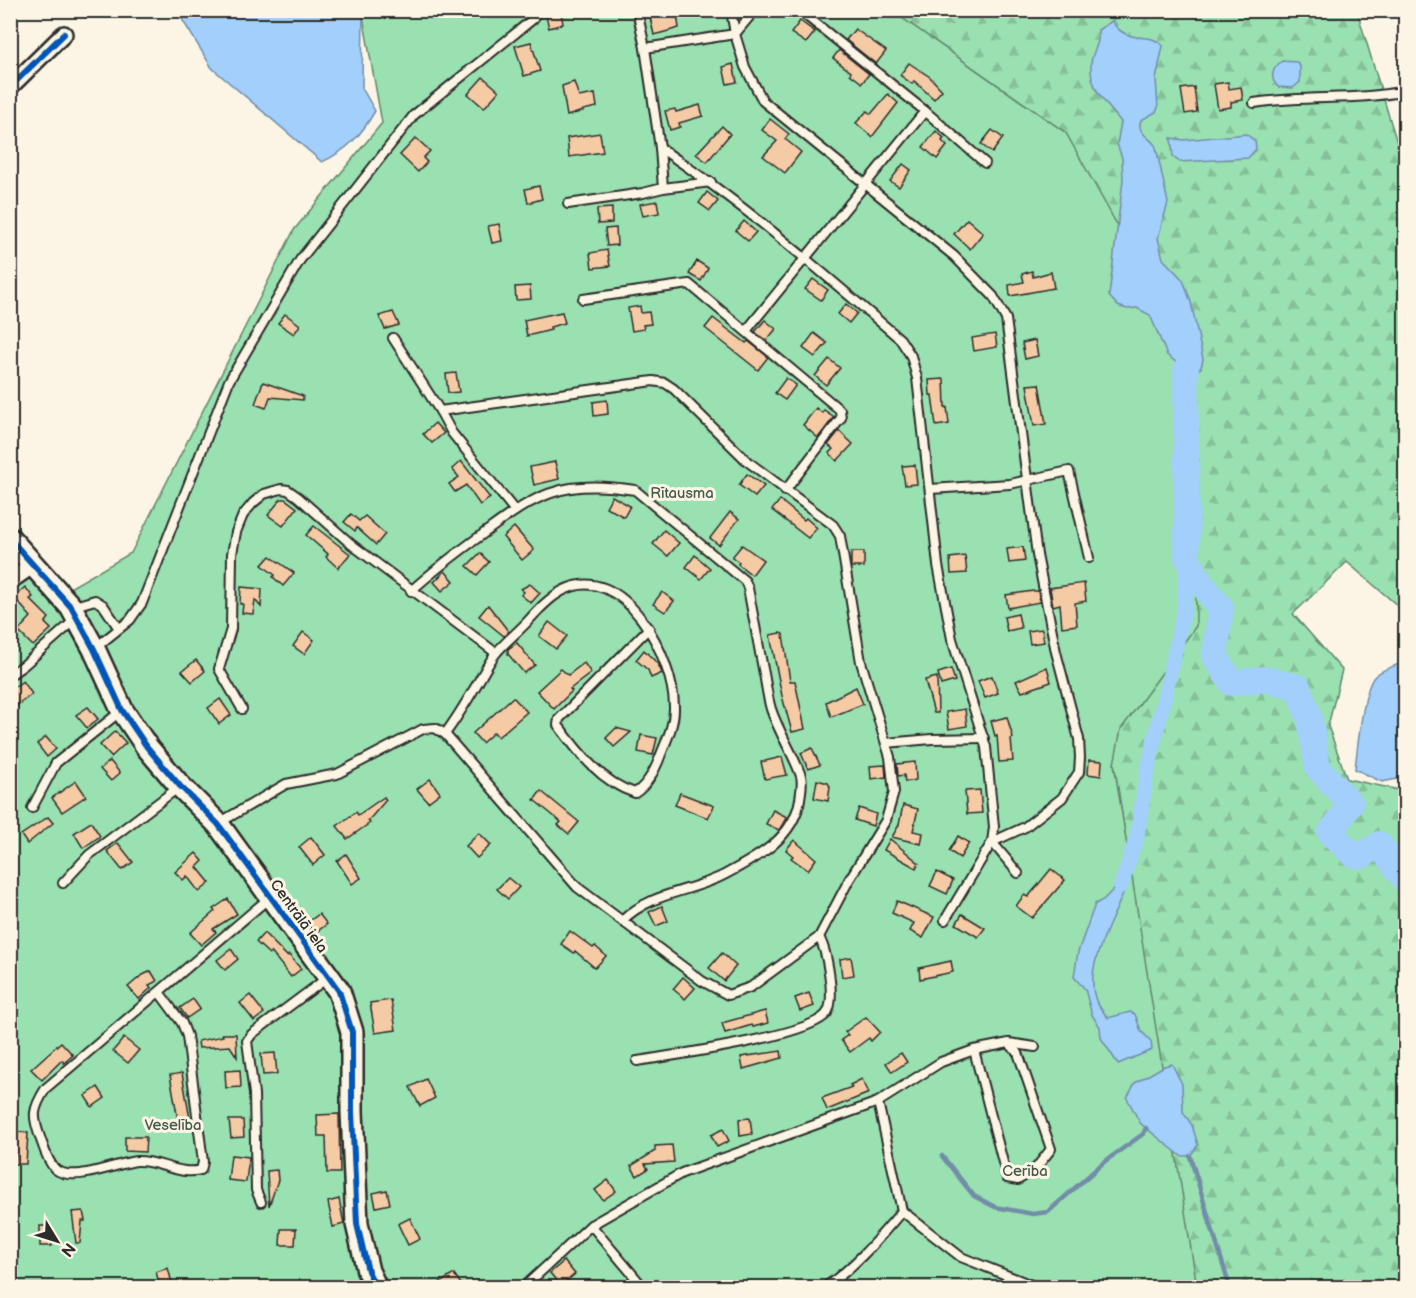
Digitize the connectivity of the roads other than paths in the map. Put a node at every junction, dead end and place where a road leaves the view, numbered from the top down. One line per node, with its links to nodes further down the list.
1 (539, 10): 34 (lane)
2 (637, 10): 8 (lane)
3 (731, 10): 7 (lane)
4 (755, 10): 7 (lane)
5 (800, 10): 12 (lane)
6 (64, 34): 9 (street)
7 (735, 34): 8 (lane); 16 (lane)
8 (645, 48): 13 (lane)
9 (10, 87)
10 (1406, 91): 11 (lane)
11 (1254, 103)
12 (925, 111): 14 (lane); 16 (lane)
13 (660, 148): 15 (lane); 17 (lane)
14 (985, 163)
15 (711, 182): 17 (lane); 19 (lane)
16 (865, 184): 19 (lane); 24 (lane)
17 (663, 188): 18 (lane)
18 (568, 204)
19 (804, 259): 21 (lane); 25 (lane)
20 (583, 299): 21 (lane)
21 (746, 331): 26 (lane)
22 (393, 338): 23 (lane)
23 (440, 411): 26 (lane); 27 (lane)
24 (1028, 480): 25 (lane); 29 (lane); 47 (lane)
25 (930, 489): 42 (lane)
26 (785, 491): 43 (lane)
27 (515, 511): 32 (lane); 51 (lane)
28 (10, 539): 30 (street, Centrālā iela)
29 (1089, 558)
30 (33, 565): 31 (street); 33 (street, Centrālā iela)
31 (10, 582)
32 (411, 591): 37 (lane); 39 (lane)
33 (74, 612): 34 (lane); 36 (street, Centrālā iela); 38 (lane)
34 (118, 627): 36 (lane)
35 (649, 628): 35 (lane); 37 (lane)
36 (94, 649): 40 (street, Centrālā iela)
37 (496, 653): 41 (lane)
38 (10, 675)
39 (242, 709)
40 (122, 710): 44 (street, Centrālā iela); 45 (lane)
41 (446, 734): 46 (lane); 51 (lane)
42 (984, 738): 43 (lane); 47 (lane)
43 (886, 743): 53 (lane)
44 (180, 786): 46 (street, Centrālā iela); 49 (lane)
45 (32, 808)
46 (218, 824): 50 (street, Centrālā iela)
47 (992, 842): 48 (lane); 52 (lane)
48 (1018, 873)
49 (63, 883)
50 (270, 897): 54 (street, Centrālā iela); 55 (lane)
51 (623, 920): 53 (lane)
52 (945, 920)
53 (819, 938): 59 (lane)
54 (328, 977): 61 (lane); 64 (street, Centrālā iela)
55 (159, 992): 55 (lane)
56 (1009, 1043): 57 (lane); 58 (lane); 58 (lane)
57 (1035, 1047)
58 (974, 1050): 60 (lane)
59 (637, 1061)
60 (878, 1102): 62 (lane); 63 (lane)
61 (261, 1202)
62 (902, 1211): 67 (lane); 68 (lane)
63 (591, 1225): 65 (lane); 66 (lane)
64 (376, 1287)
65 (523, 1287)
66 (644, 1287)
67 (824, 1287)
68 (1039, 1287)

